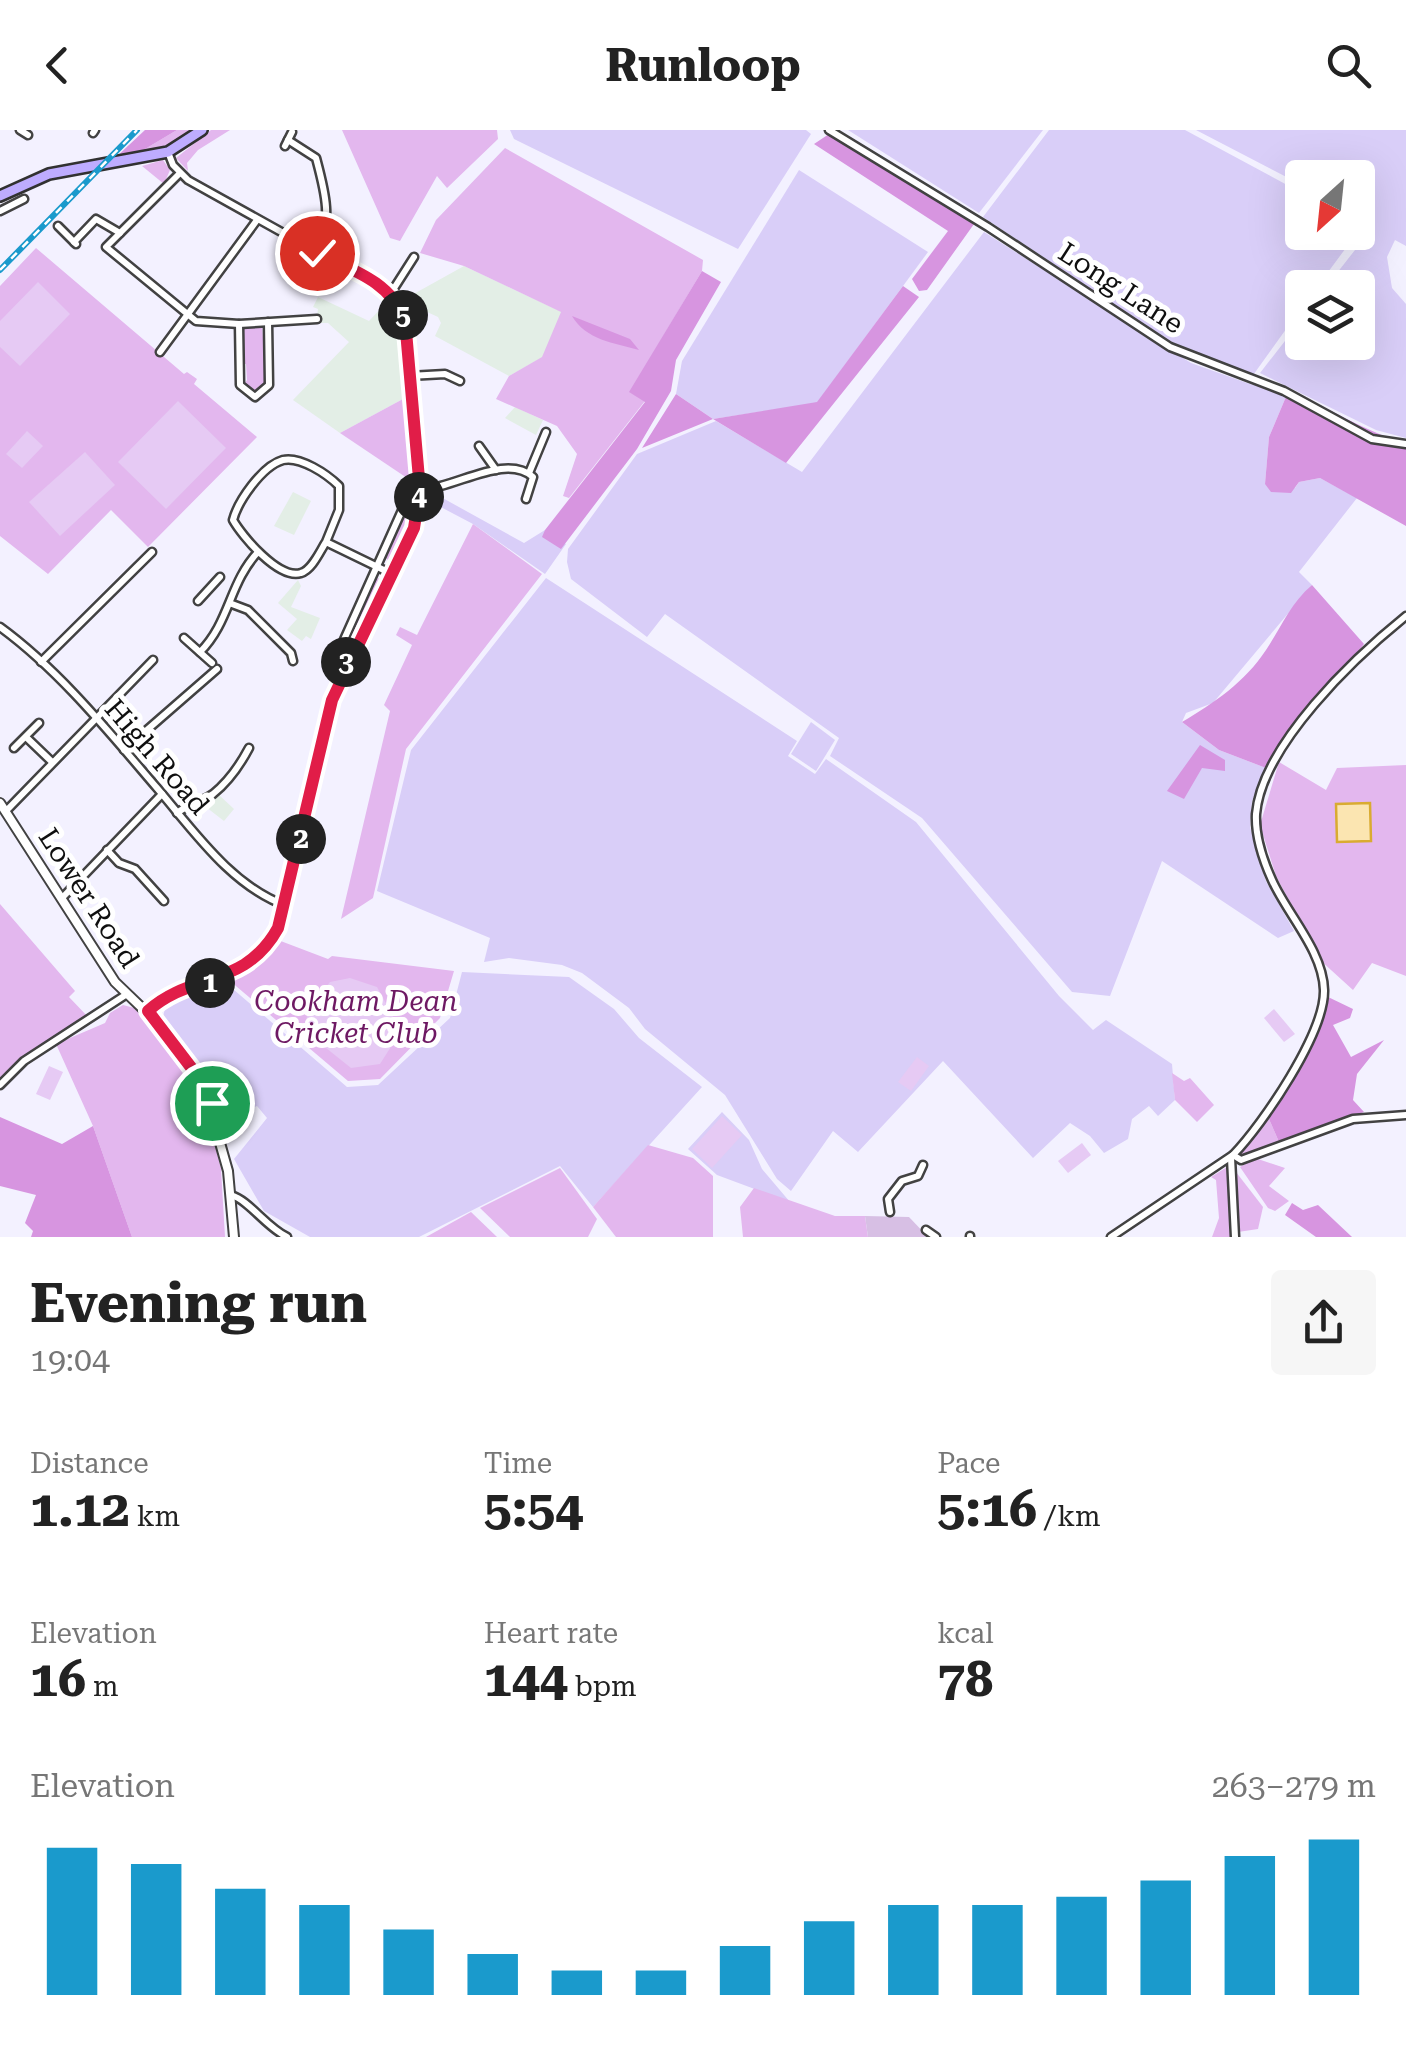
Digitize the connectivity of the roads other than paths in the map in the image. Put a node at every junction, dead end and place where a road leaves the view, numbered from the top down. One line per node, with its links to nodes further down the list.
1 (202, 130): 6 (main road)
2 (829, 130): 25 (street, Long Lane)
3 (18, 132): 4 (street)
4 (28, 135)
5 (288, 139): 14 (street)
6 (168, 152): 7 (street); 8 (main road)
7 (179, 174): 11 (street); 13 (street)
8 (0, 196)
9 (21, 203): 10 (street)
10 (0, 211)
11 (257, 220): 14 (street); 17 (street)
12 (58, 226): 13 (street)
13 (120, 234): 17 (street)
14 (317, 253): 16 (street)
15 (414, 256): 16 (street)
16 (391, 294): 22 (street)
17 (188, 315): 20 (street); 21 (street)
18 (317, 319): 19 (street)
19 (268, 322): 20 (street); 20 (street)
20 (238, 324)
21 (160, 352)
22 (409, 376): 23 (street); 29 (street)
23 (460, 381)
24 (546, 432): 28 (street)
25 (1406, 444)
26 (479, 446): 27 (street)
27 (496, 470): 28 (street); 29 (street)
28 (530, 473): 30 (street)
29 (420, 490): 36 (street)
30 (526, 499)
31 (403, 508): 35 (street)
32 (326, 542): 34 (street); 34 (street); 35 (street)
33 (152, 552): 47 (street)
34 (258, 552): 37 (street)
35 (377, 566): 36 (street); 44 (street)
36 (394, 575): 61 (street)
37 (232, 590): 38 (street); 39 (street)
38 (198, 601)
39 (232, 604): 43 (street); 46 (street)
40 (1406, 616): 66 (street)
41 (0, 627): 47 (street, High Road)
42 (184, 638): 43 (street)
43 (200, 652): 53 (street)
44 (338, 652)
45 (152, 660): 48 (street)
46 (293, 661)
47 (41, 662): 48 (street, High Road)
48 (94, 718): 53 (street, High Road); 54 (street)
49 (39, 723): 50 (street)
50 (26, 737): 51 (street); 54 (street)
51 (14, 748)
52 (249, 748): 57 (street)
53 (124, 750): 55 (street, High Road)
54 (52, 762): 56 (street)
55 (162, 794): 57 (street, High Road); 58 (street)
56 (3, 807): 59 (street, Lower Road)
57 (177, 813): 61 (street, High Road)
58 (107, 850): 59 (street); 60 (street)
59 (63, 897): 62 (street, Lower Road)
60 (164, 900)
61 (287, 906): 63 (street)
62 (127, 994): 63 (street, Lower Road); 64 (street)
63 (148, 1011): 68 (street, Lower Road)
64 (0, 1085)
65 (1406, 1115): 66 (street)
66 (1232, 1156): 74 (street); 75 (street)
67 (923, 1165): 69 (street)
68 (231, 1195): 71 (street, Lower Road); 72 (street)
69 (890, 1212)
70 (926, 1230): 73 (street)
71 (234, 1237)
72 (287, 1237)
73 (936, 1237)
74 (1110, 1237)
75 (1235, 1237)

